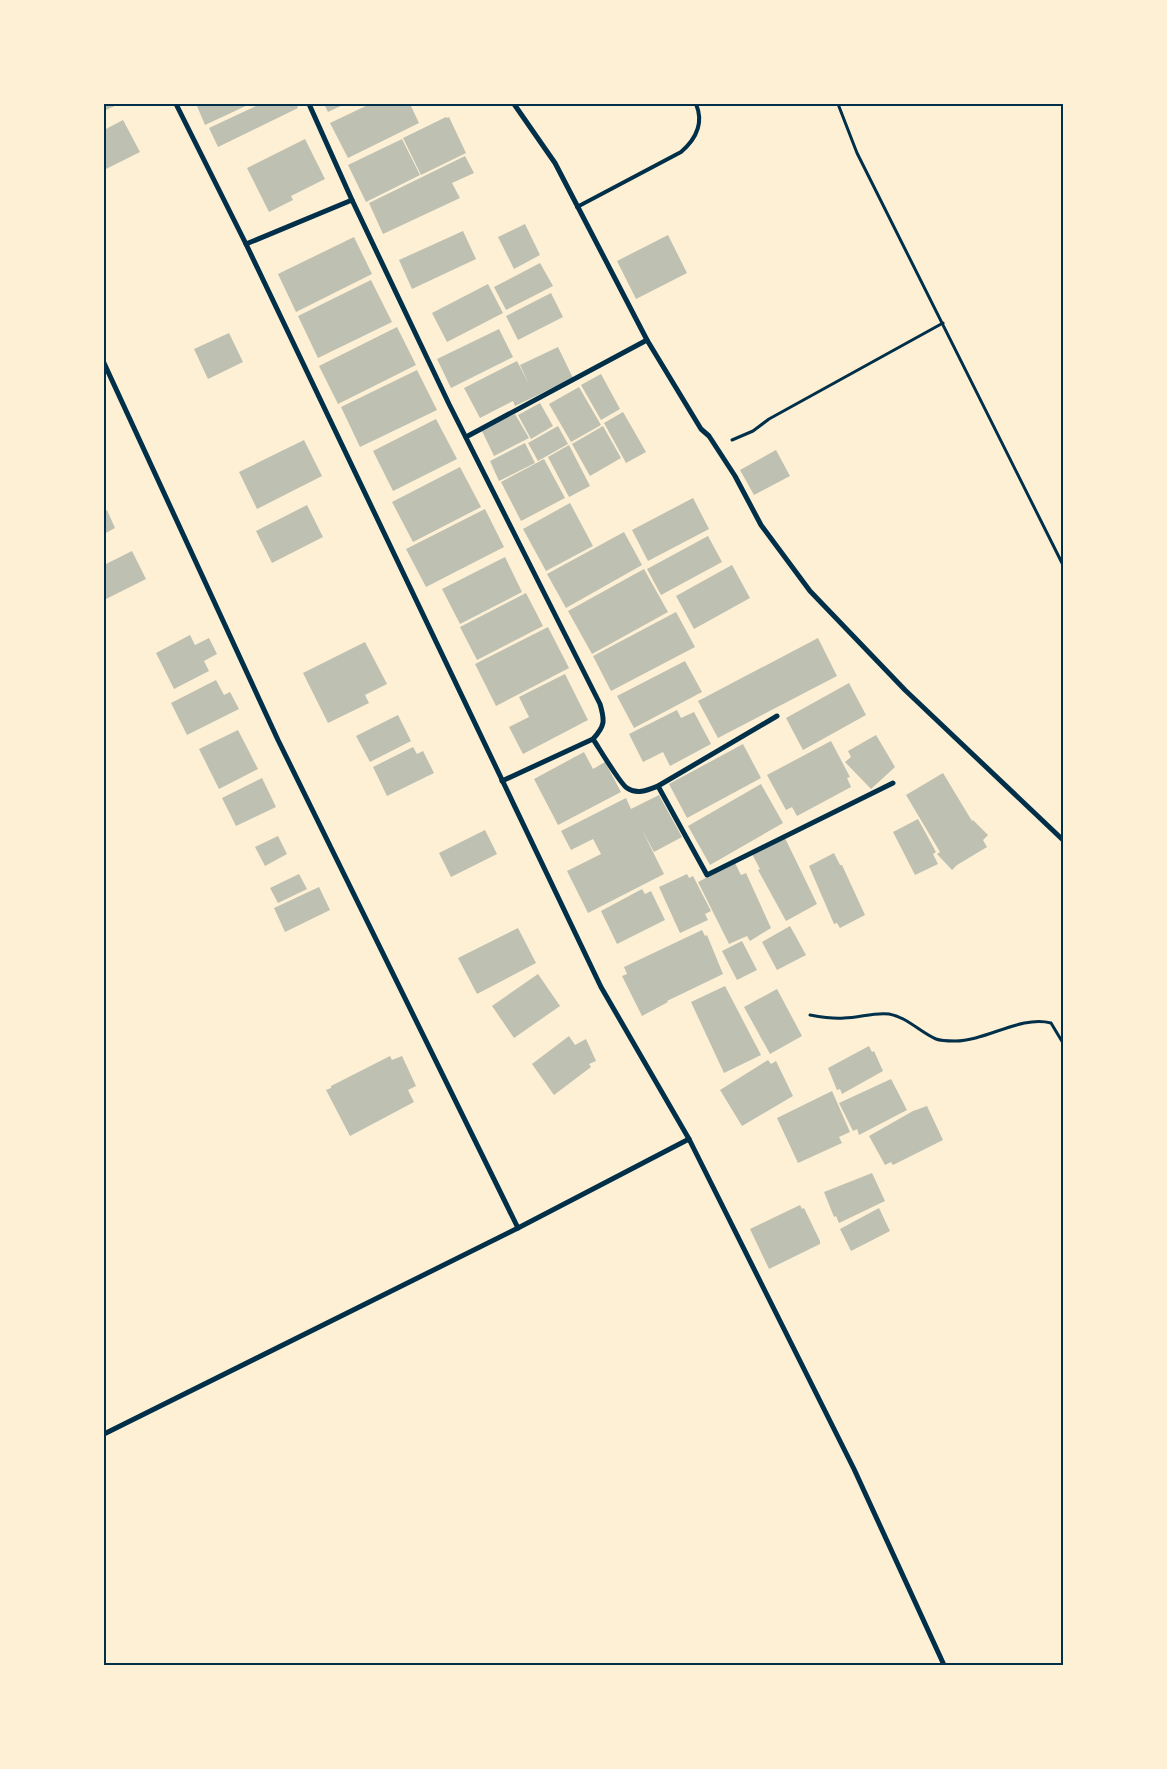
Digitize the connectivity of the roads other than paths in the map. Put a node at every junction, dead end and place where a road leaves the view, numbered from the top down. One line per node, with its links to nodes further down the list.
1 (176, 104): 7 (street)
2 (308, 104): 5 (street)
3 (514, 104): 6 (street)
4 (696, 104): 6 (lane)
5 (352, 200): 7 (street); 10 (street)
6 (577, 207): 8 (street)
7 (246, 244): 13 (street)
8 (647, 340): 10 (street); 16 (street)
9 (104, 363): 18 (street)
10 (466, 436): 12 (street)
11 (778, 716): 15 (street)
12 (593, 739): 13 (street); 15 (street)
13 (502, 781): 17 (street)
14 (893, 783): 15 (street)
15 (658, 786)
16 (1063, 840)
17 (689, 1139): 18 (street); 20 (street)
18 (518, 1228): 19 (street)
19 (104, 1434)
20 (944, 1665)

